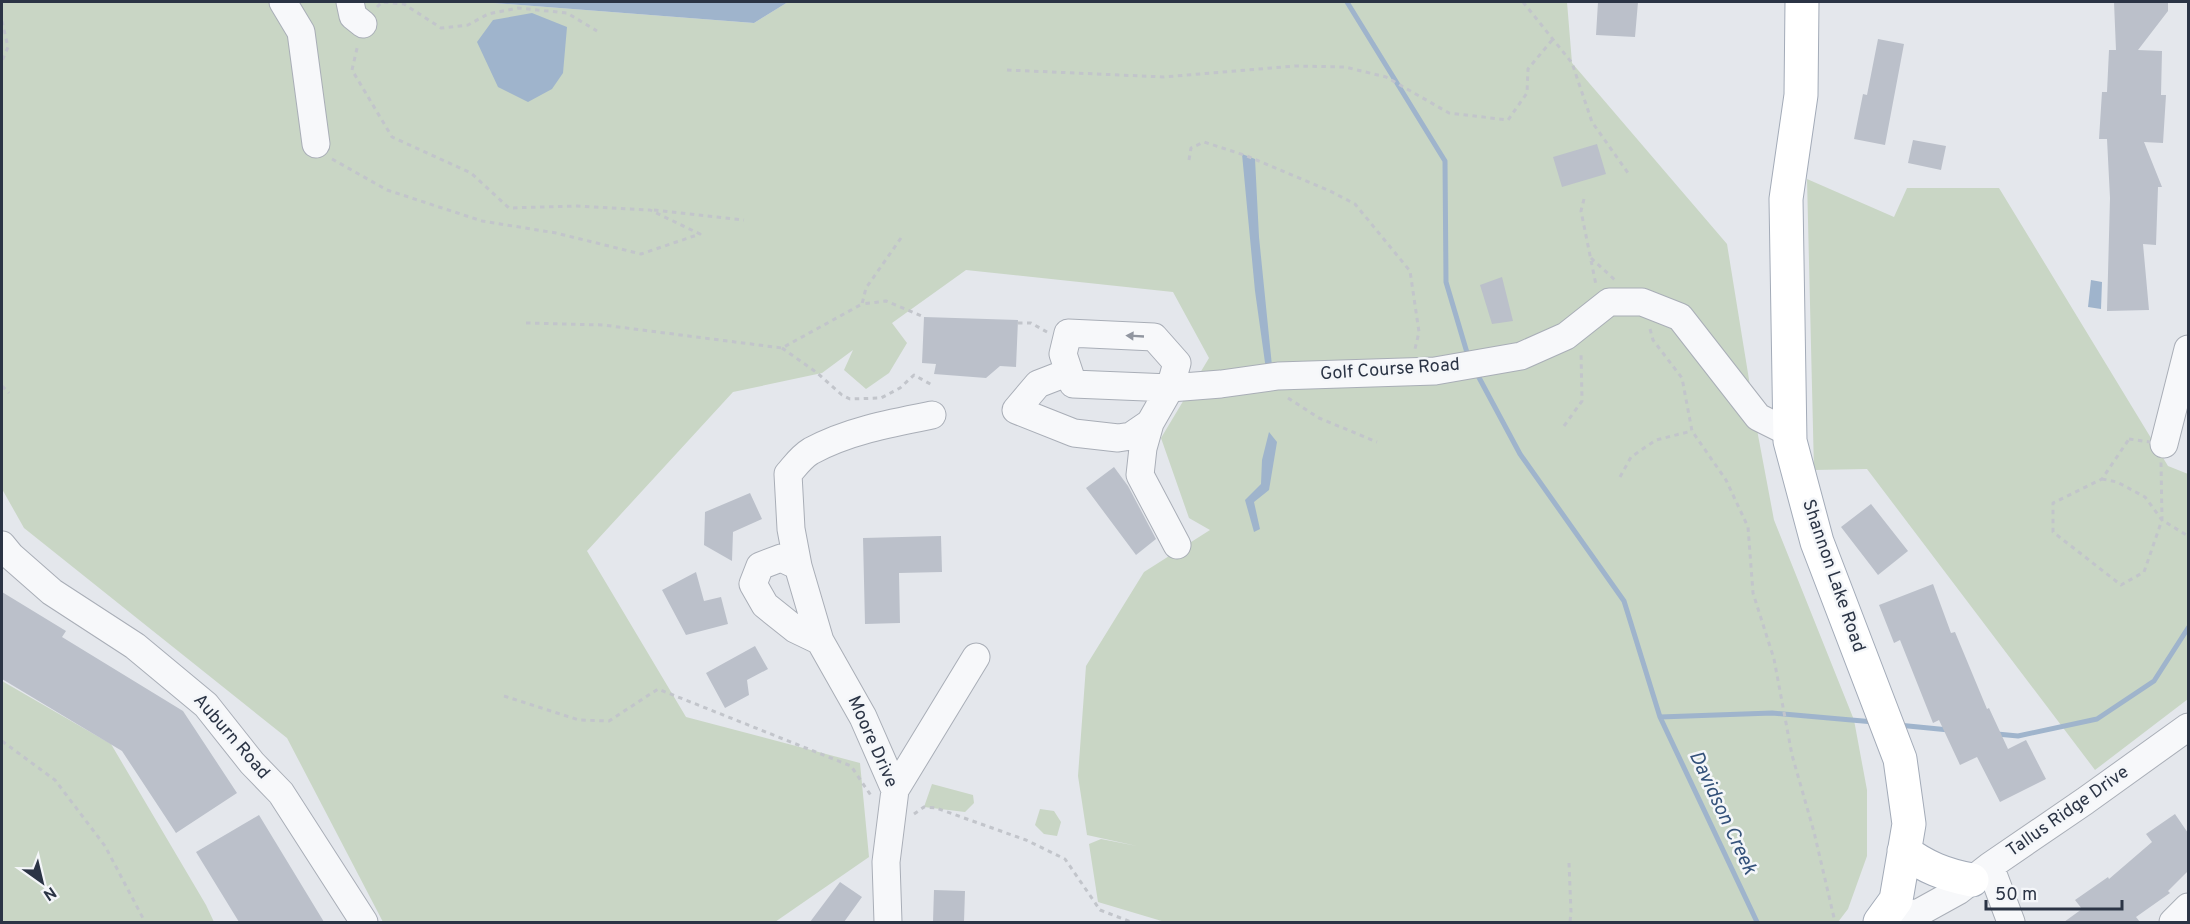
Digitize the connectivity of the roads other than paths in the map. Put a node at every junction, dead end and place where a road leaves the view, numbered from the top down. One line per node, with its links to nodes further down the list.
1 (283, 2): 3 (street)
2 (1802, 2): 9 (main road, Shannon Lake Road)
3 (316, 144)
4 (2188, 349): 10 (street)
5 (1069, 372): 6 (street, Golf Course Road); 6 (street, one-way to 5); 8 (street)
6 (1170, 388): 8 (street); 9 (street, Golf Course Road)
7 (932, 415): 13 (street, Moore Drive)
8 (1150, 423): 12 (street)
9 (1790, 433): 18 (main road, Shannon Lake Road)
10 (2164, 444)
11 (2, 545): 21 (street, Auburn Road)
12 (1178, 545)
13 (798, 566): 14 (street, Moore Drive); 14 (street)
14 (820, 641): 17 (street, Moore Drive)
15 (976, 657): 17 (street)
16 (2188, 727): 19 (street, Tallus Ridge Drive)
17 (895, 790): 22 (street, Moore Drive)
18 (1904, 851): 19 (main road); 23 (main road, Shannon Lake Road)
19 (1981, 873): 23 (street, Tallus Ridge Drive); 24 (street)
20 (2188, 907): 25 (street)
21 (364, 922)
22 (888, 922)
23 (1880, 922)
24 (2011, 922)
25 (2173, 922)

